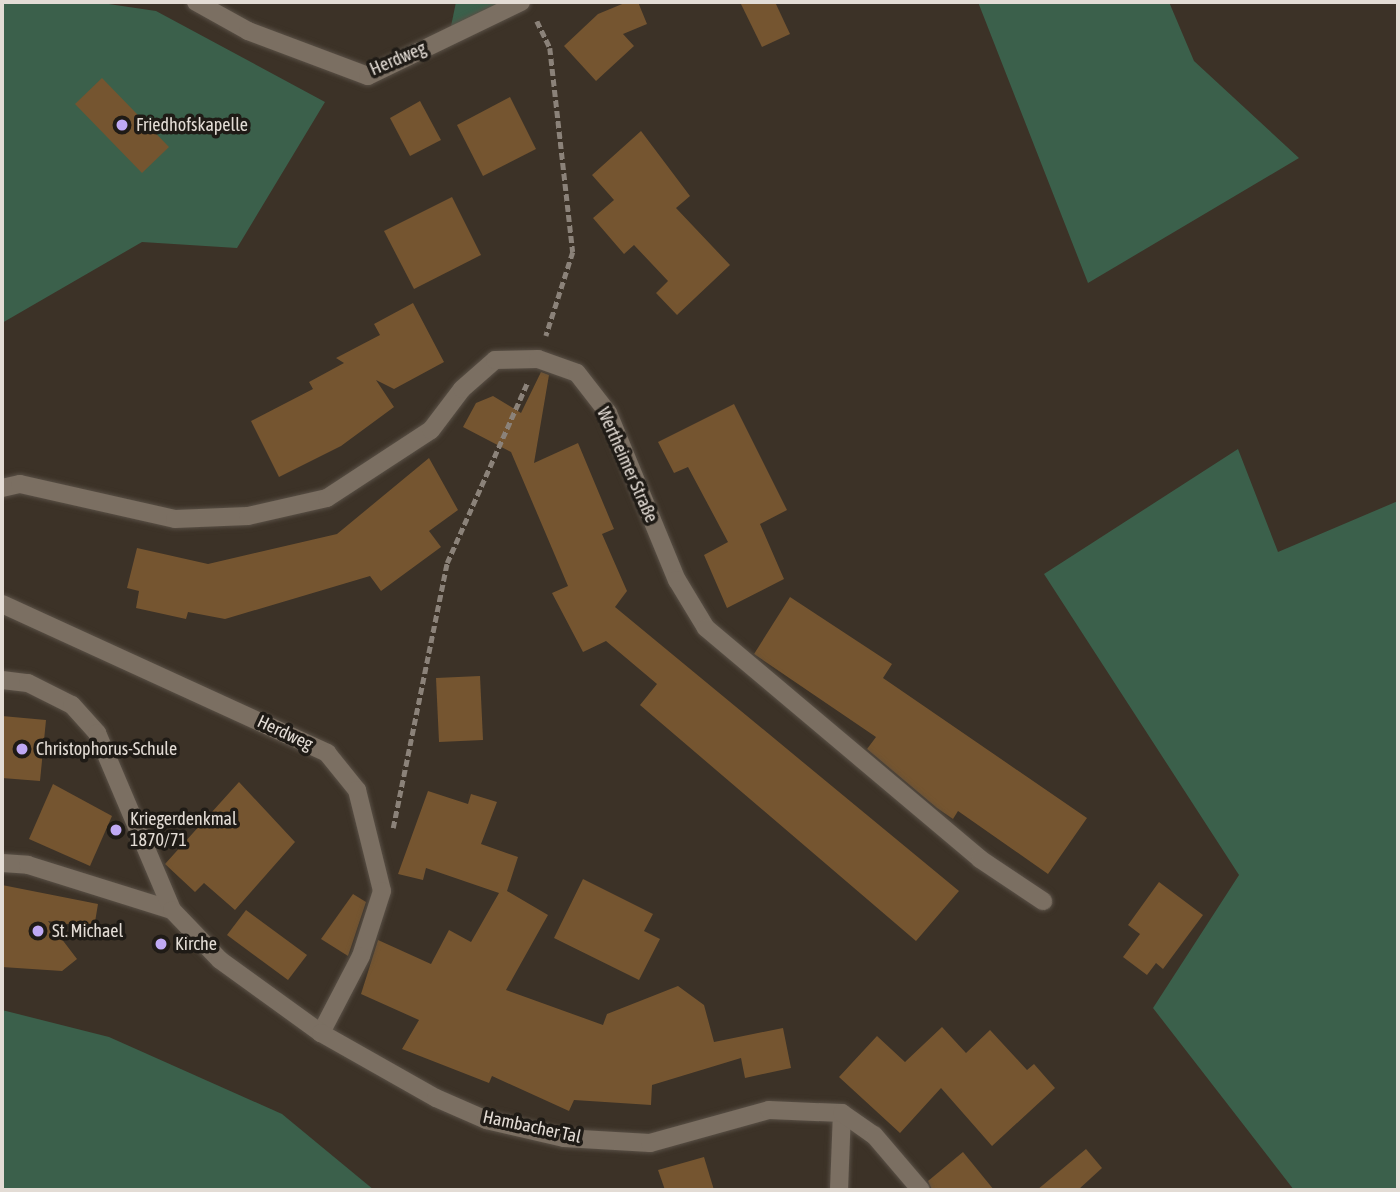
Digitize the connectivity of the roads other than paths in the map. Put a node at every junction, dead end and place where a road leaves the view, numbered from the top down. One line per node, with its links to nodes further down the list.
1 (196, 2): 2 (street, Herdweg)
2 (527, 8)
3 (2, 488): 7 (street, Wertheimer Straße)
4 (2, 604): 9 (street, Herdweg)
5 (2, 680): 8 (street, Hambacher Tal)
6 (2, 863): 8 (street, Hambacher Tal)
7 (1043, 901)
8 (172, 910): 9 (street, Hambacher Tal)
9 (321, 1033): 10 (street, Hambacher Tal)
10 (842, 1113): 11 (street); 12 (street)
11 (839, 1190)
12 (921, 1190)

